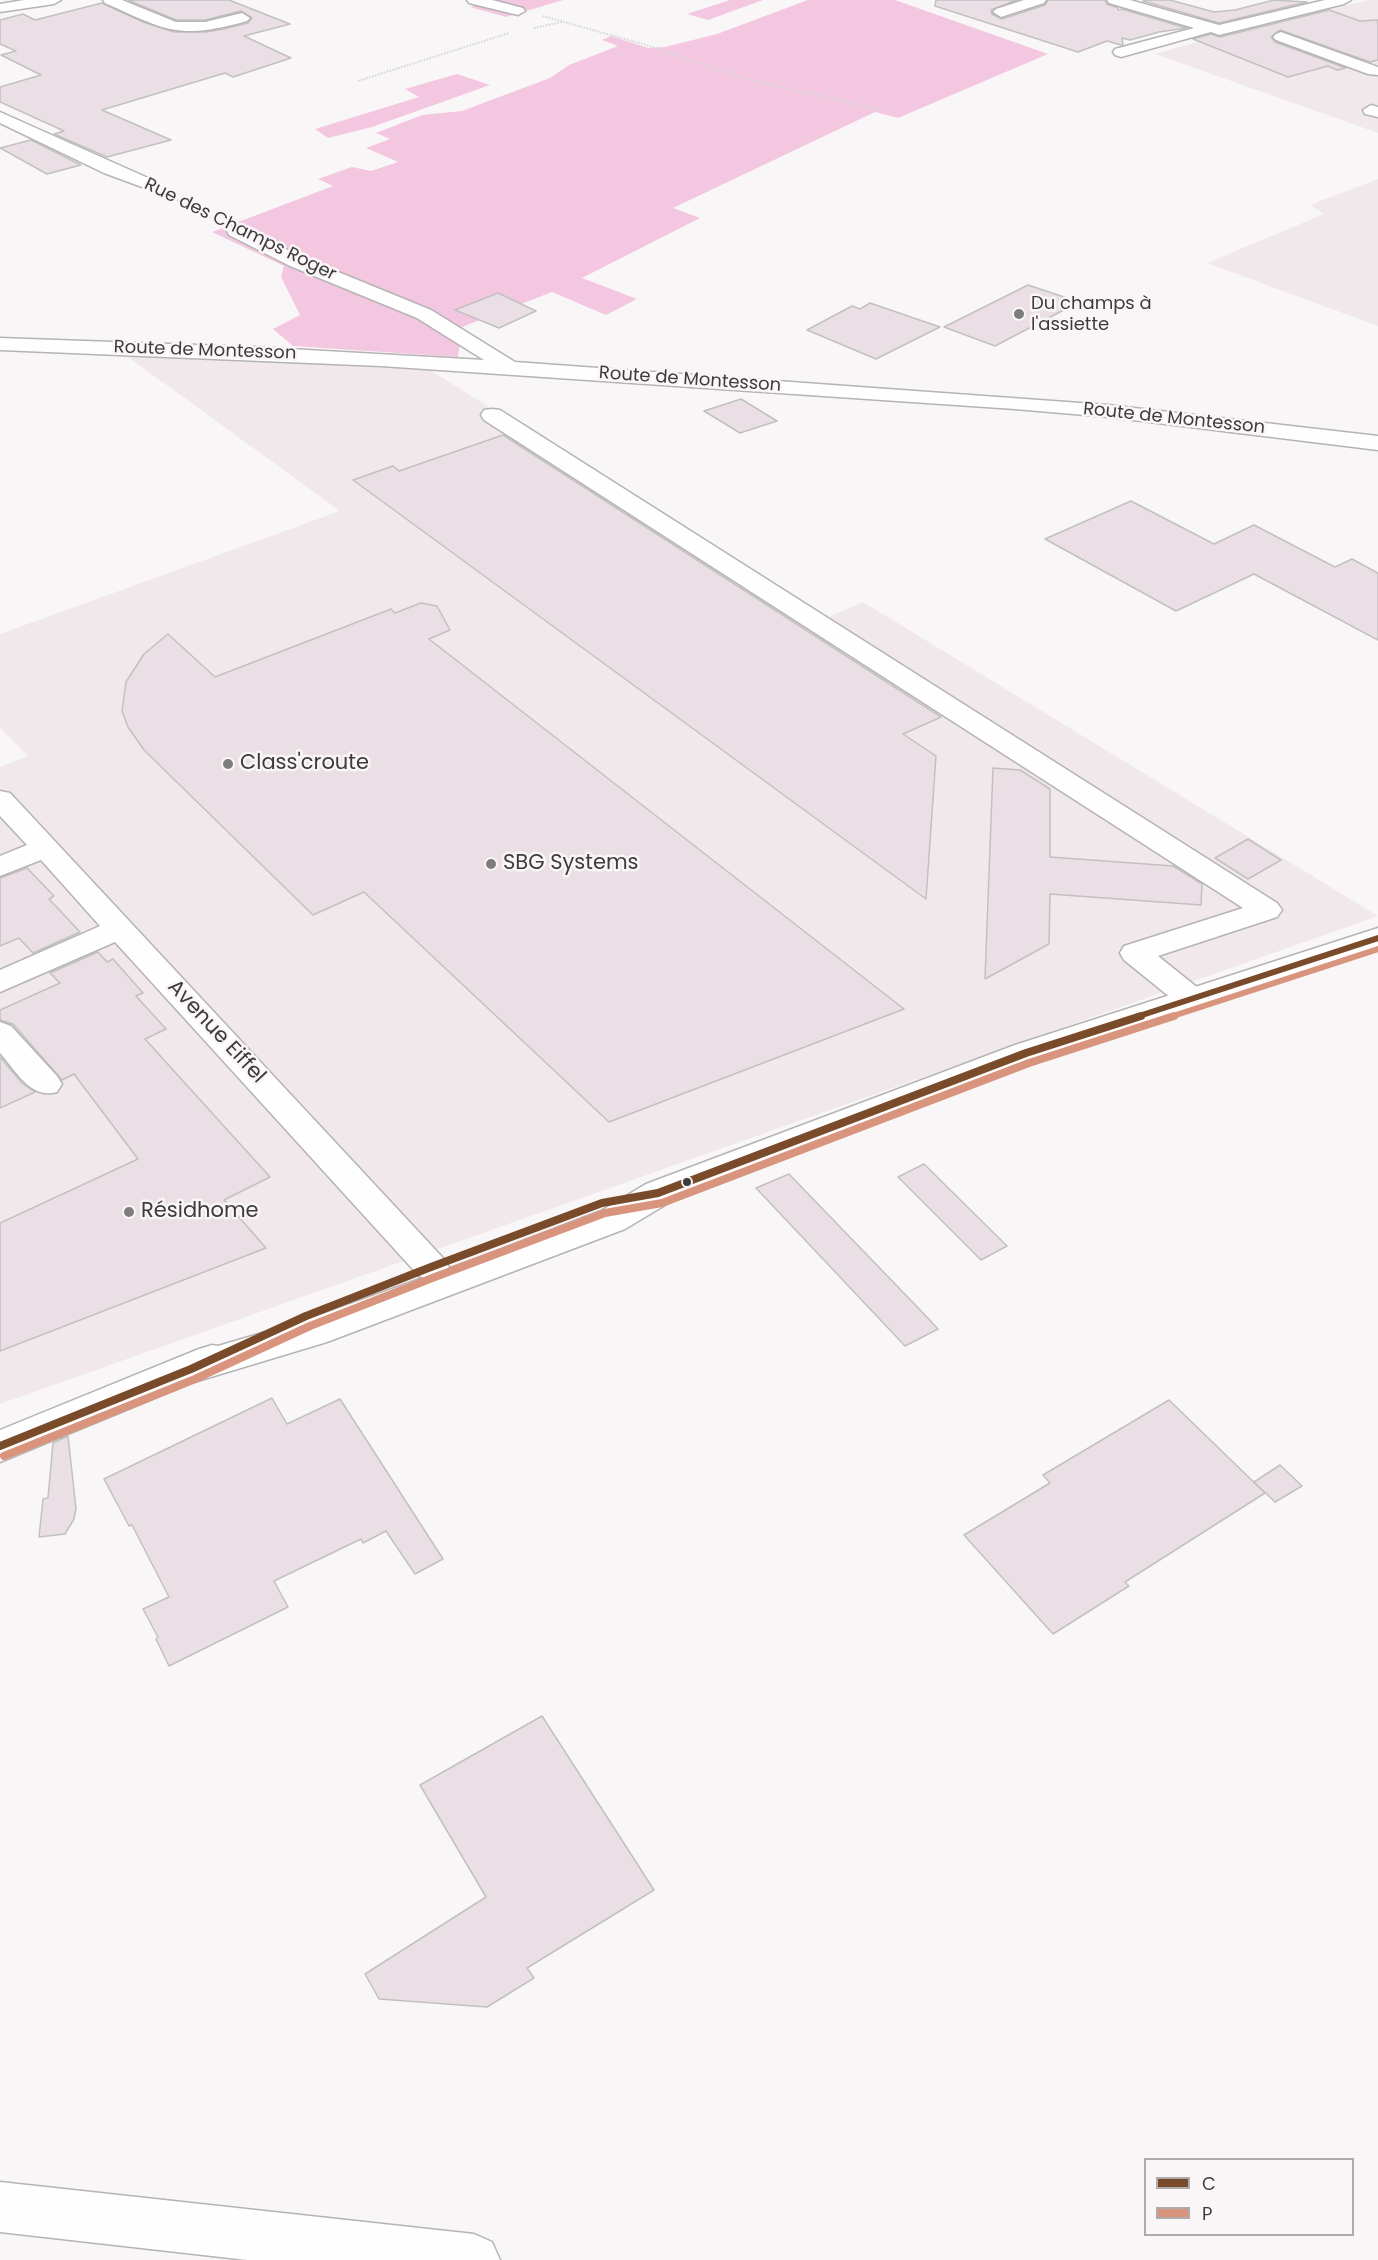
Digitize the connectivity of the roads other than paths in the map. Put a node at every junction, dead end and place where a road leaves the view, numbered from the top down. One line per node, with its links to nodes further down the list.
1 (54, 0): 8 (main road)
2 (110, 0): 11 (main road)
3 (474, 0): 9 (main road)
4 (1039, 0): 10 (main road)
5 (1114, 0): 12 (main road)
6 (1338, 0): 7 (main road); 12 (main road)
7 (1344, 0)
8 (0, 8)
9 (518, 11)
10 (1001, 12)
11 (242, 18)
12 (1210, 28): 14 (main road)
13 (1281, 37): 15 (main road)
14 (1120, 51)
15 (1376, 72): 16 (main road)
16 (1342, 78)
17 (0, 117): 18 (main road, Rue des Champs Roger)
18 (142, 182)
19 (236, 231): 21 (main road, Rue des Champs Roger)
20 (0, 344): 21 (main road, Route de Montesson)
21 (508, 367): 23 (main road, Route de Montesson)
22 (492, 415): 30 (main road)
23 (1378, 443)
24 (0, 799): 25 (main road, Avenue Eiffel)
25 (45, 848): 26 (main road); 27 (main road, Avenue Eiffel)
26 (0, 867)
27 (120, 928): 29 (main road); 34 (main road, Avenue Eiffel)
28 (1378, 938): 30 (main road)
29 (0, 982)
30 (1192, 999): 33 (main road)
31 (0, 1033): 32 (main road)
32 (46, 1084)
33 (658, 1193): 34 (main road); 35 (main road)
34 (431, 1267): 35 (main road)
35 (191, 1369): 36 (main road)
36 (0, 1446)
37 (0, 2208): 38 (main road)
38 (474, 2260)

